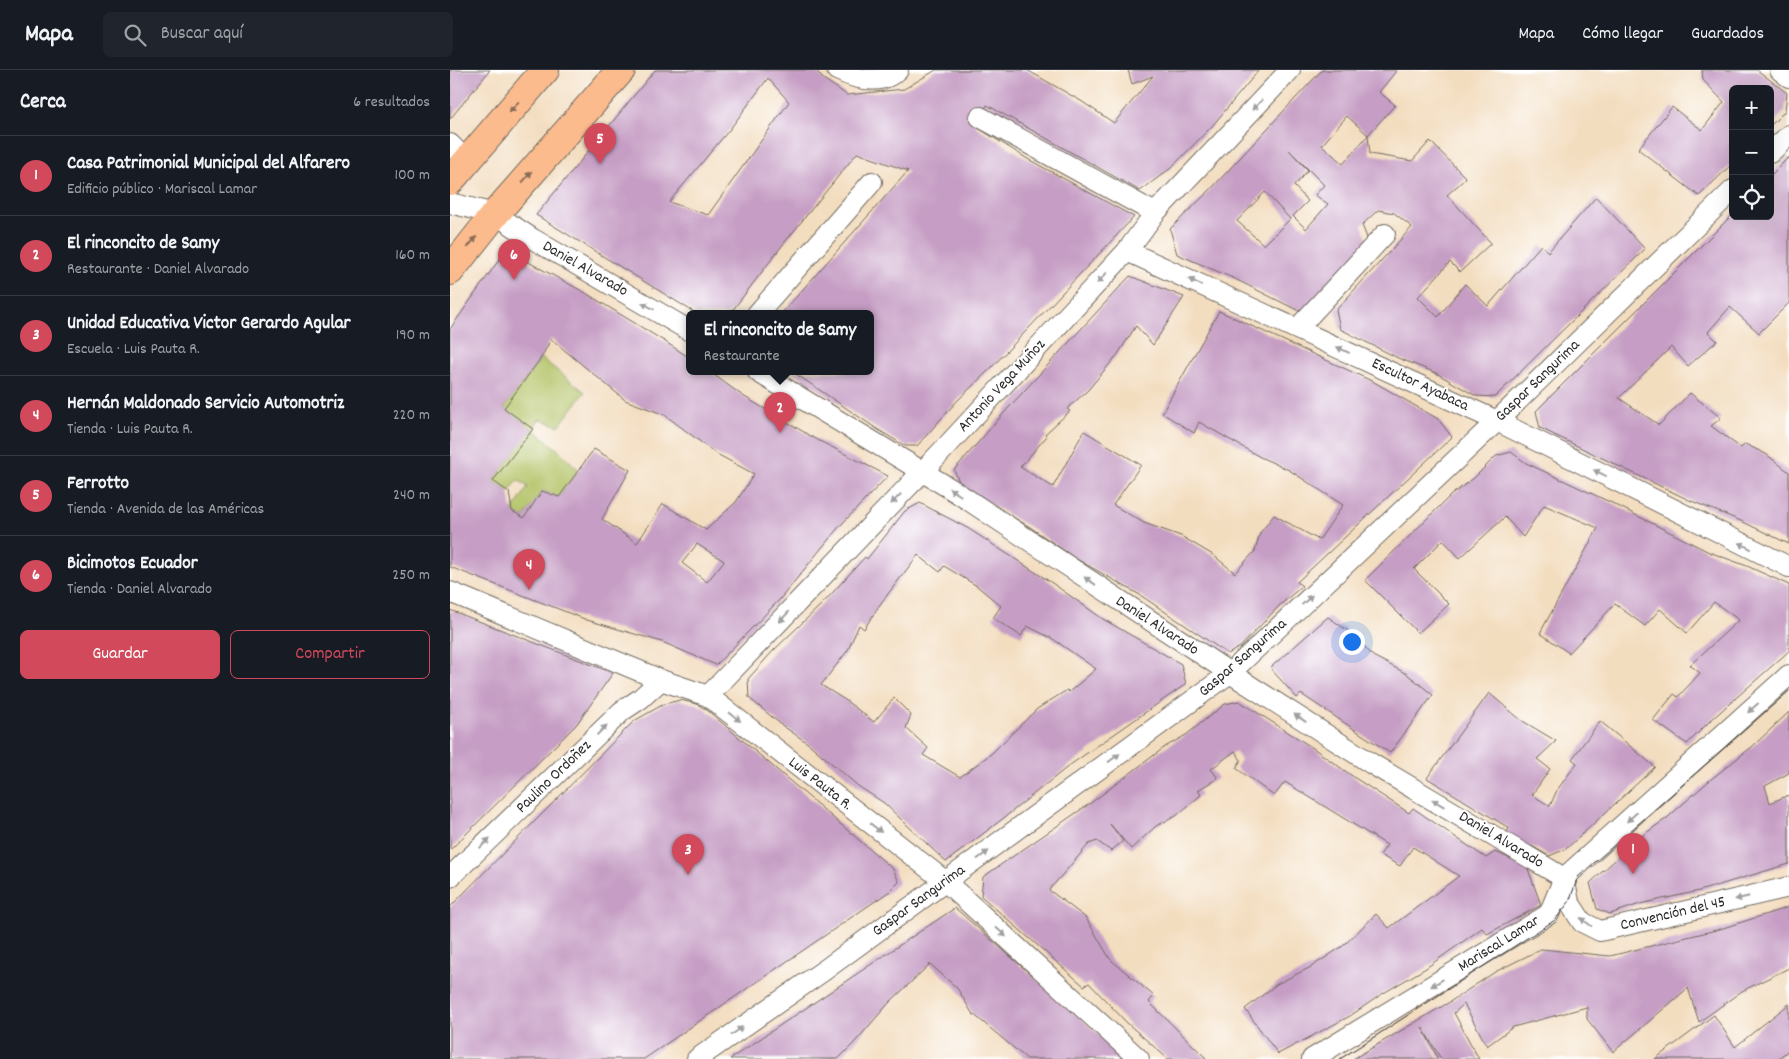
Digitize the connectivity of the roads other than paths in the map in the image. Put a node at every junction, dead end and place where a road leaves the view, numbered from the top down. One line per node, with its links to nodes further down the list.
1 (545, 70): 11 (main road, one-way to 11)
2 (621, 70): 17 (main road, one-way to 2)
3 (837, 70): 4 (street)
4 (898, 70)
5 (1290, 70): 16 (street, Antonio Vega Muñoz, one-way to 16)
6 (1780, 70): 7 (street)
7 (1789, 77)
8 (980, 118): 16 (street)
9 (1789, 134): 10 (street)
10 (1774, 149)
11 (459, 152): 12 (main road)
12 (450, 181)
13 (872, 182): 21 (street)
14 (1729, 194): 25 (street, Gaspar Sangurima)
15 (450, 203): 17 (street, Daniel Alvarado)
16 (1154, 213): 19 (street, Antonio Vega Muñoz)
17 (495, 214): 20 (main road, one-way to 17); 22 (street, Daniel Alvarado, one-way to 17)
18 (1385, 234): 23 (street)
19 (1127, 251): 23 (street, Escultor Ayabaca, one-way to 19); 26 (street, Antonio Vega Muñoz, one-way to 26)
20 (450, 271)
21 (760, 310)
22 (686, 329)
23 (1297, 329): 25 (street, Escultor Ayabaca, one-way to 23)
24 (763, 375): 26 (street, Daniel Alvarado)
25 (1497, 421): 27 (street, Escultor Ayabaca, one-way to 25); 29 (street, Gaspar Sangurima, one-way to 25)
26 (922, 472): 29 (street, Daniel Alvarado, one-way to 26); 32 (street, Antonio Vega Muñoz, one-way to 32)
27 (1789, 568)
28 (450, 592): 31 (street, Luis Pauta R.)
29 (1230, 673): 34 (street, Daniel Alvarado, one-way to 29); 35 (street, Gaspar Sangurima, one-way to 29)
30 (1789, 675): 34 (street, Mariscal Lamar, one-way to 34)
31 (661, 680): 32 (street, Luis Pauta R.); 33 (street, Paulino Ordoñez, one-way to 31)
32 (708, 696): 35 (street, Luis Pauta R., one-way to 35)
33 (450, 877)
34 (1564, 878): 36 (street, Convención del 45, one-way to 34); 39 (street, Mariscal Lamar, one-way to 39)
35 (946, 882): 37 (street, Gaspar Sangurima, one-way to 35); 38 (street, Luis Pauta R., one-way to 38)
36 (1789, 887)
37 (698, 1059)
38 (1139, 1059)
39 (1312, 1059)

